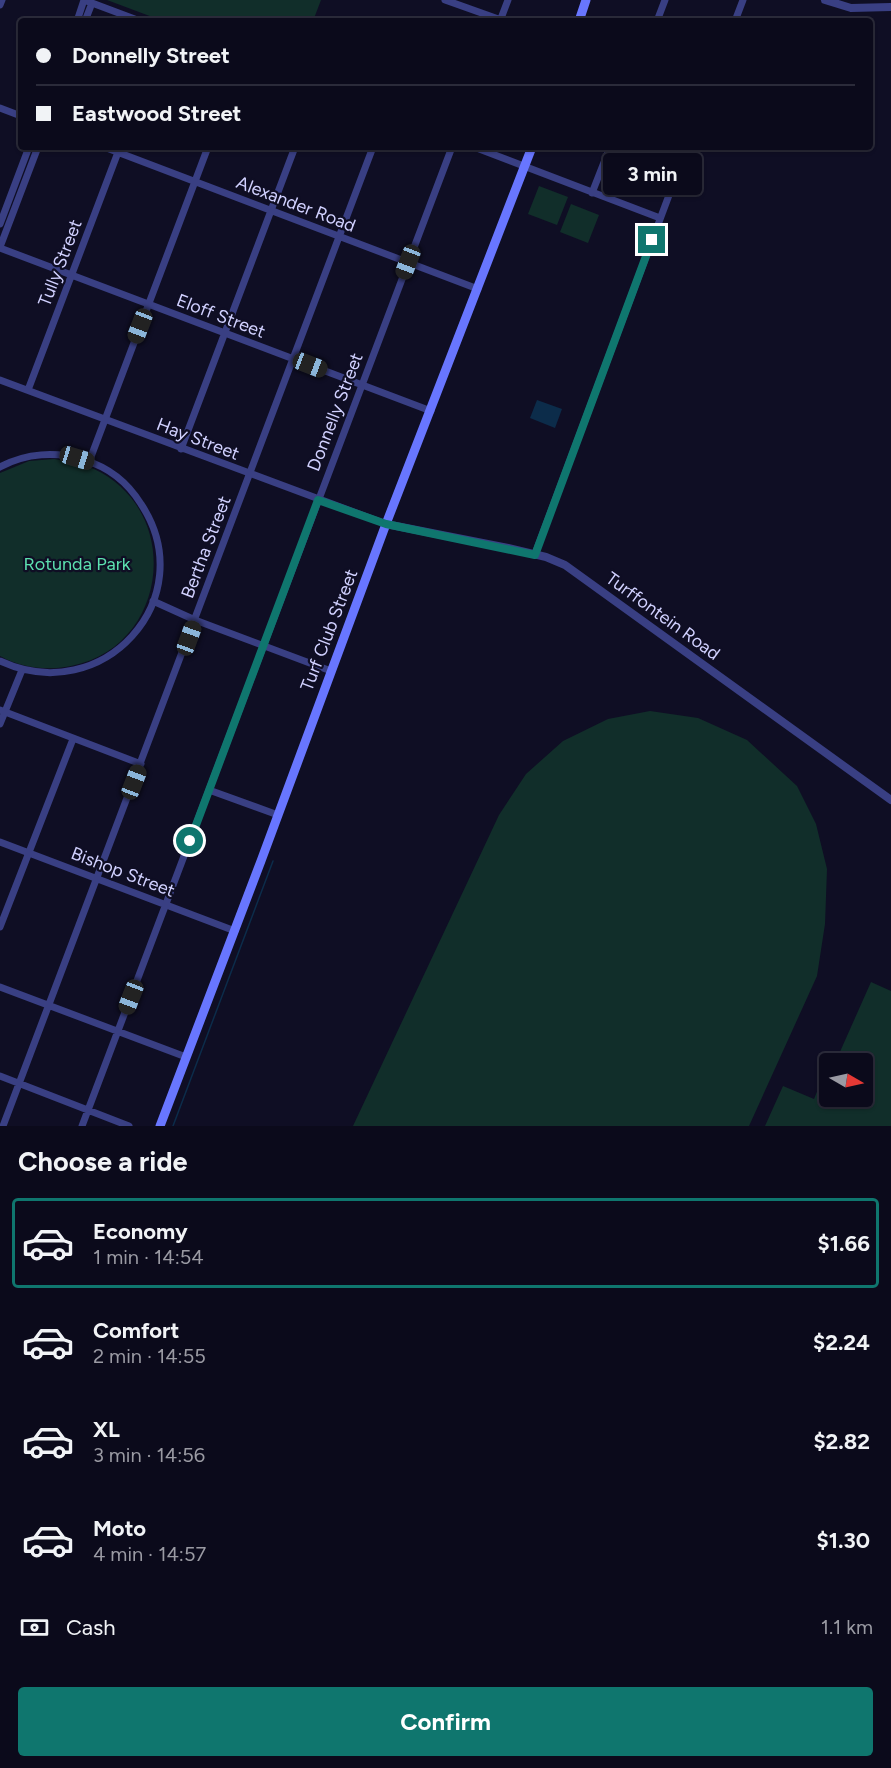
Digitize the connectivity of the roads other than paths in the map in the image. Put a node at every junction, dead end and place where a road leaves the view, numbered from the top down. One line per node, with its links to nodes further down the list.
1 (2, 0): 9 (street)
2 (445, 0): 14 (street)
3 (508, 0): 15 (street)
4 (586, 0): 16 (main road)
5 (665, 0): 17 (street)
6 (743, 0): 18 (street)
7 (825, 0): 10 (street)
8 (88, 2): 11 (street); 12 (street); 13 (street)
9 (0, 5)
10 (891, 7)
11 (79, 18)
12 (86, 18)
13 (132, 18)
14 (494, 18)
15 (503, 18)
16 (580, 18)
17 (658, 18)
18 (736, 18)
19 (0, 108): 20 (street)
20 (18, 115)
21 (28, 150): 37 (street)
22 (37, 150): 39 (street)
23 (119, 150): 33 (street, Alexander Road); 41 (street, Tully Street)
24 (206, 150): 33 (street)
25 (293, 150): 35 (street)
26 (372, 150): 38 (street, Bertha Street)
27 (451, 150): 40 (street, Donnelly Street)
28 (482, 150): 32 (street)
29 (531, 150): 32 (main road, Turf Club Street)
30 (609, 150): 34 (street)
31 (686, 150): 36 (street)
32 (525, 166): 34 (street); 42 (main road, Turf Club Street)
33 (195, 181): 35 (street, Alexander Road); 43 (street)
34 (592, 193): 36 (street)
35 (270, 211): 38 (street, Alexander Road); 44 (street)
36 (660, 218): 57 (street)
37 (0, 224)
38 (339, 237): 40 (street, Alexander Road); 45 (street, Bertha Street)
39 (0, 247): 41 (street, Eloff Street)
40 (408, 262): 42 (street, Alexander Road); 47 (street, Donnelly Street)
41 (72, 274): 43 (street, Eloff Street); 48 (street, Tully Street)
42 (478, 290): 49 (main road, Turf Club Street)
43 (148, 304): 44 (street, Eloff Street); 50 (street)
44 (224, 333): 45 (street, Eloff Street); 51 (street)
45 (293, 359): 47 (street, Eloff Street); 54 (street, Bertha Street)
46 (0, 380): 48 (street, Hay Street)
47 (362, 385): 49 (street, Eloff Street); 55 (street, Donnelly Street)
48 (28, 390): 50 (street, Hay Street)
49 (431, 411): 56 (main road, Turf Club Street)
50 (105, 420): 51 (street, Hay Street); 52 (street)
51 (181, 448): 54 (street, Hay Street)
52 (89, 462): 53 (street); 58 (street)
53 (0, 467)
54 (249, 474): 55 (street, Hay Street); 59 (street, Bertha Street)
55 (318, 500): 56 (street, Hay Street); 60 (street, Donnelly Street)
56 (386, 524): 57 (street, Turffontein Road); 63 (main road, Turf Club Street)
57 (535, 555): 69 (street, Turffontein Road)
58 (153, 602): 59 (street); 62 (street)
59 (195, 620): 60 (street); 67 (street, Bertha Street)
60 (264, 645): 63 (street); 68 (street, Donnelly Street)
61 (0, 661): 62 (street)
62 (22, 670): 64 (street)
63 (331, 671): 70 (main road, Turf Club Street)
64 (2, 711): 65 (street); 66 (street)
65 (0, 724)
66 (73, 739): 67 (street); 72 (street)
67 (141, 764): 73 (street, Bertha Street)
68 (209, 790): 70 (street); 74 (street, Donnelly Street)
69 (891, 800)
70 (278, 815): 76 (main road, Turf Club Street)
71 (0, 842): 72 (street, Bishop Street)
72 (28, 852): 73 (street, Bishop Street); 75 (street)
73 (97, 878): 74 (street, Bishop Street); 78 (street, Bertha Street)
74 (166, 904): 76 (street, Bishop Street); 79 (street, Donnelly Street)
75 (0, 927)
76 (235, 931): 80 (main road, Turf Club Street)
77 (0, 987): 78 (street)
78 (49, 1006): 79 (street); 82 (street, Bertha Street)
79 (117, 1032): 80 (street); 83 (street, Donnelly Street)
80 (186, 1057): 87 (main road, Turf Club Street)
81 (0, 1076): 82 (street)
82 (20, 1083): 83 (street); 84 (street, Bertha Street)
83 (88, 1110): 85 (street, Donnelly Street); 86 (street)
84 (3, 1126)
85 (82, 1126)
86 (129, 1126)
87 (160, 1126)

